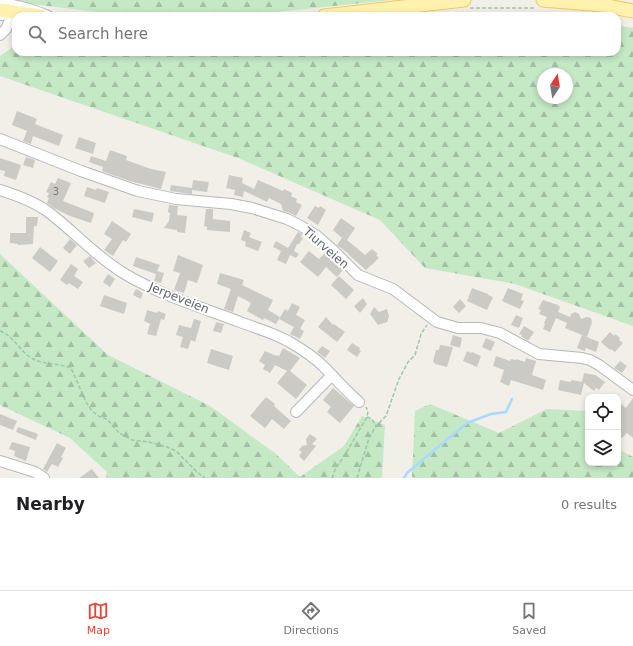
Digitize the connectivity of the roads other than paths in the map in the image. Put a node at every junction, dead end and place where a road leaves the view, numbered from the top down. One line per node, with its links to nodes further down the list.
1 (466, 4): 5 (main road)
2 (540, 4): 3 (main road)
3 (633, 11)
4 (38, 12): 6 (street)
5 (371, 12)
6 (5, 14): 7 (street)
7 (0, 35)
8 (0, 139): 11 (street, Tiurveien)
9 (0, 190): 10 (street, Jerpeveien)
10 (332, 375): 12 (street, Jerpeveien); 13 (street)
11 (633, 390)
12 (359, 402)
13 (296, 412)
14 (0, 461): 15 (street)
15 (44, 478)

